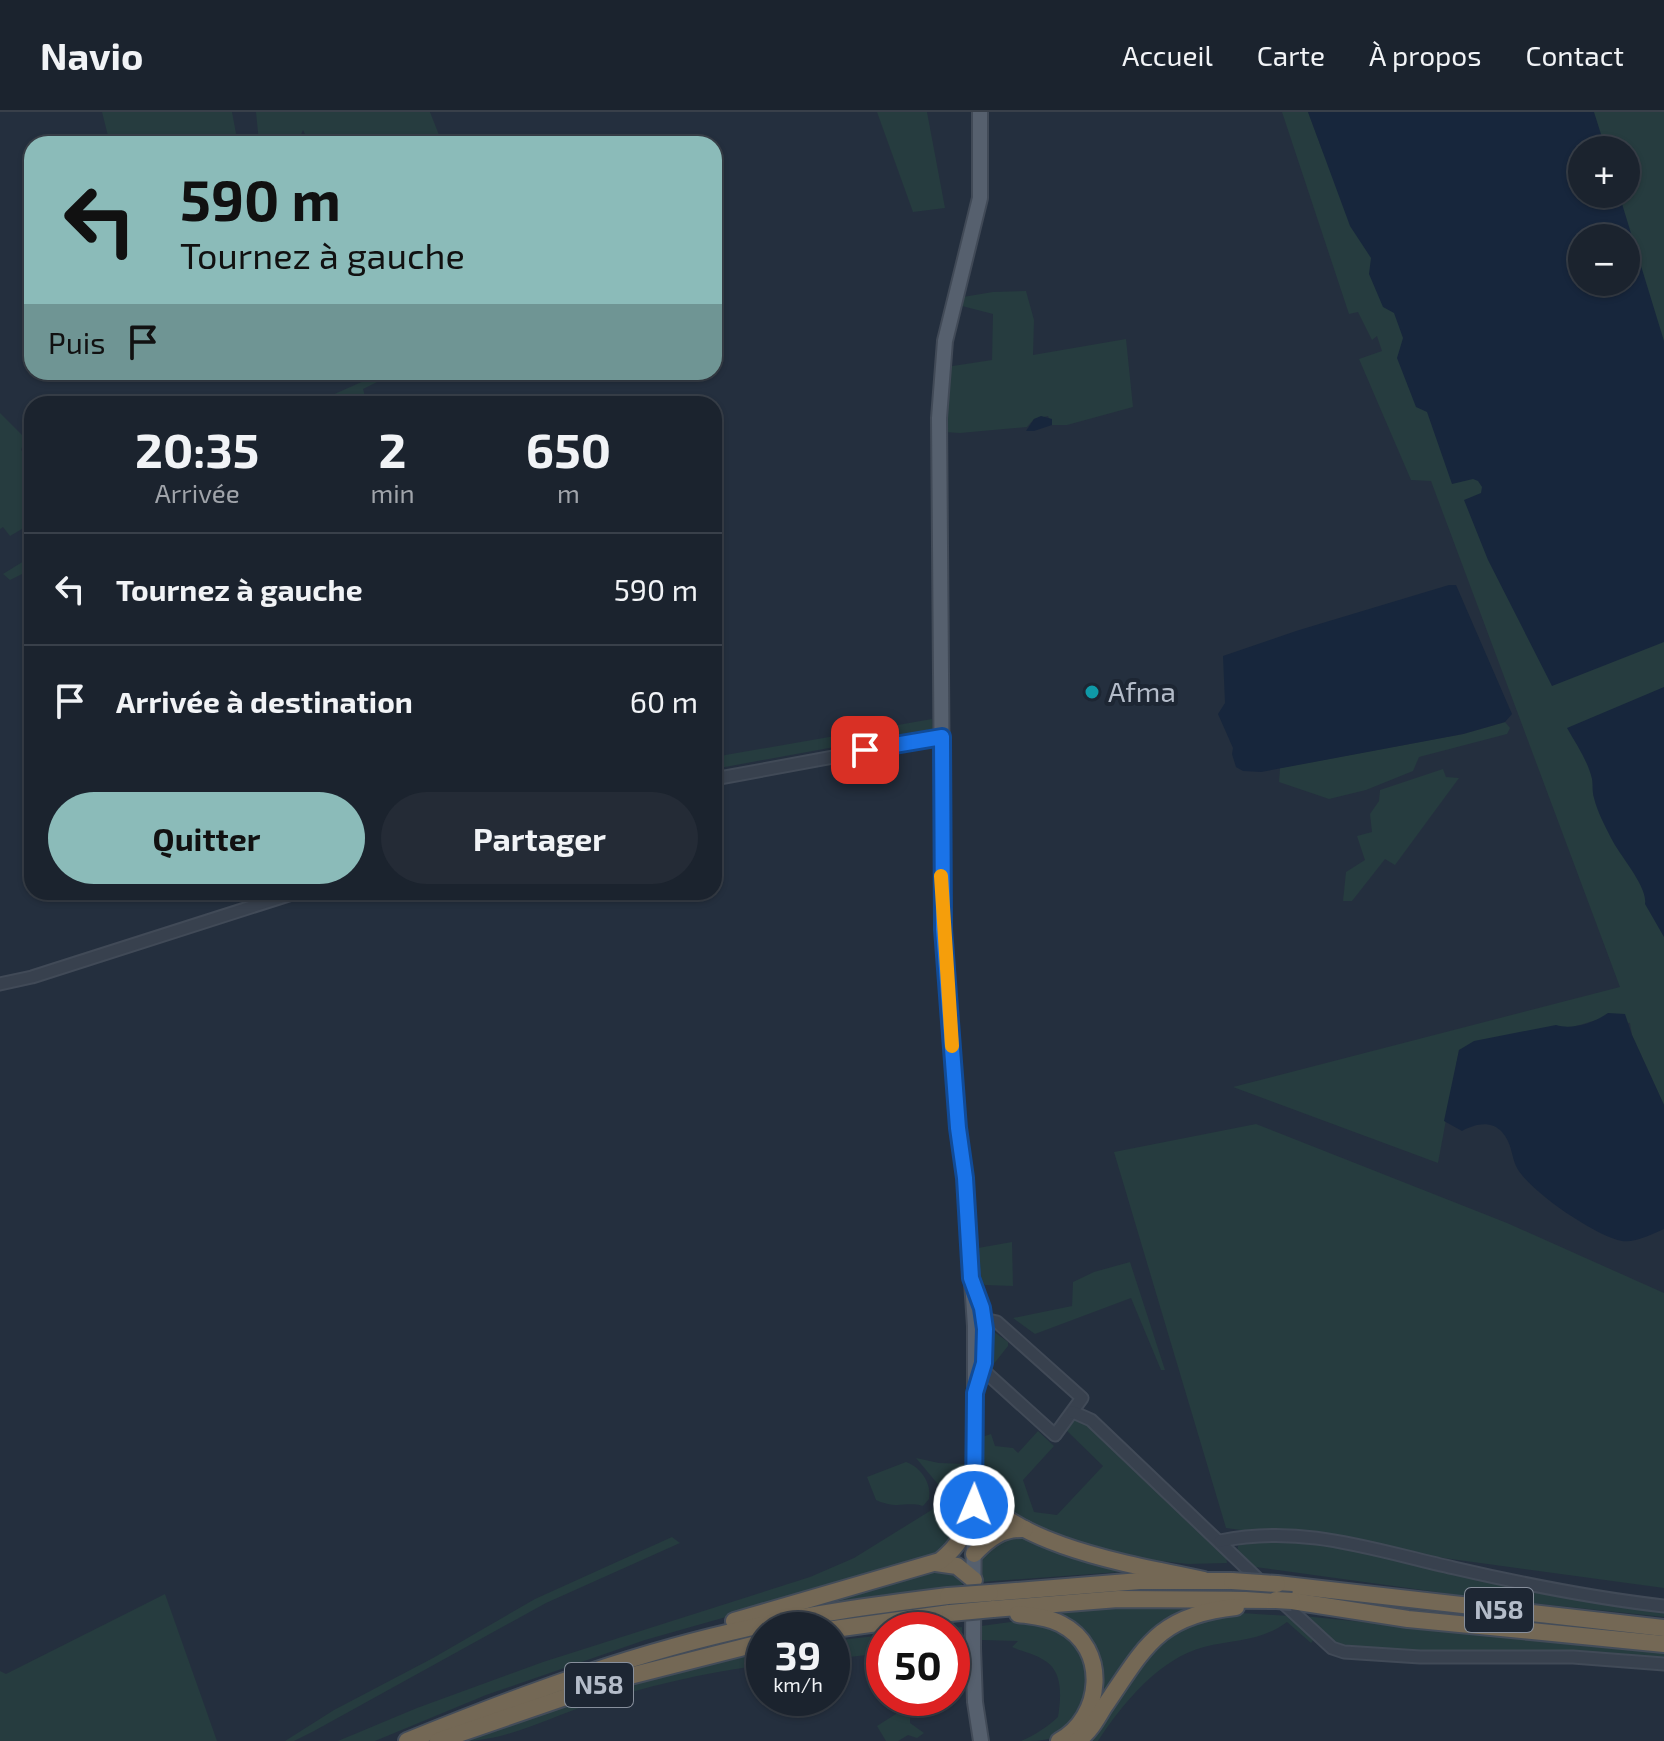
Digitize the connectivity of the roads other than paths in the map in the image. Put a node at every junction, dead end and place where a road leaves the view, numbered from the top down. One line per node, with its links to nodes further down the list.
1 (980, 112): 2 (main road)
2 (942, 737): 3 (street); 6 (main road)
3 (722, 778)
4 (273, 900): 5 (street)
5 (0, 984)
6 (980, 1323): 7 (main road); 8 (main road); 9 (street)
7 (982, 1369): 8 (main road); 9 (street)
8 (974, 1390): 10 (main road)
9 (1073, 1412): 13 (street)
10 (974, 1486): 11 (main road); 12 (highway)
11 (974, 1505): 14 (main road); 15 (highway)
12 (1027, 1529): 14 (highway); 17 (highway)
13 (1220, 1541): 22 (street); 28 (street)
14 (974, 1554): 16 (main road)
15 (936, 1563): 16 (highway); 26 (highway)
16 (974, 1580): 31 (main road)
17 (1204, 1580): 18 (highway, N58, bridge); 19 (highway, N58)
18 (1282, 1595): 20 (highway, N58); 24 (highway, N58); 25 (highway, N58)
19 (992, 1601): 20 (highway, N58); 21 (highway, N58, bridge); 32 (highway)
20 (1246, 1602): 33 (highway)
21 (949, 1604): 23 (highway, N58); 26 (highway, N58)
22 (1664, 1606)
23 (850, 1625)
24 (1664, 1628)
25 (1664, 1644)
26 (678, 1645): 29 (highway, N58)
27 (746, 1647): 30 (highway, N58)
28 (1664, 1664)
29 (407, 1741)
30 (438, 1741)
31 (981, 1741)
32 (1059, 1741)
33 (1077, 1741)

